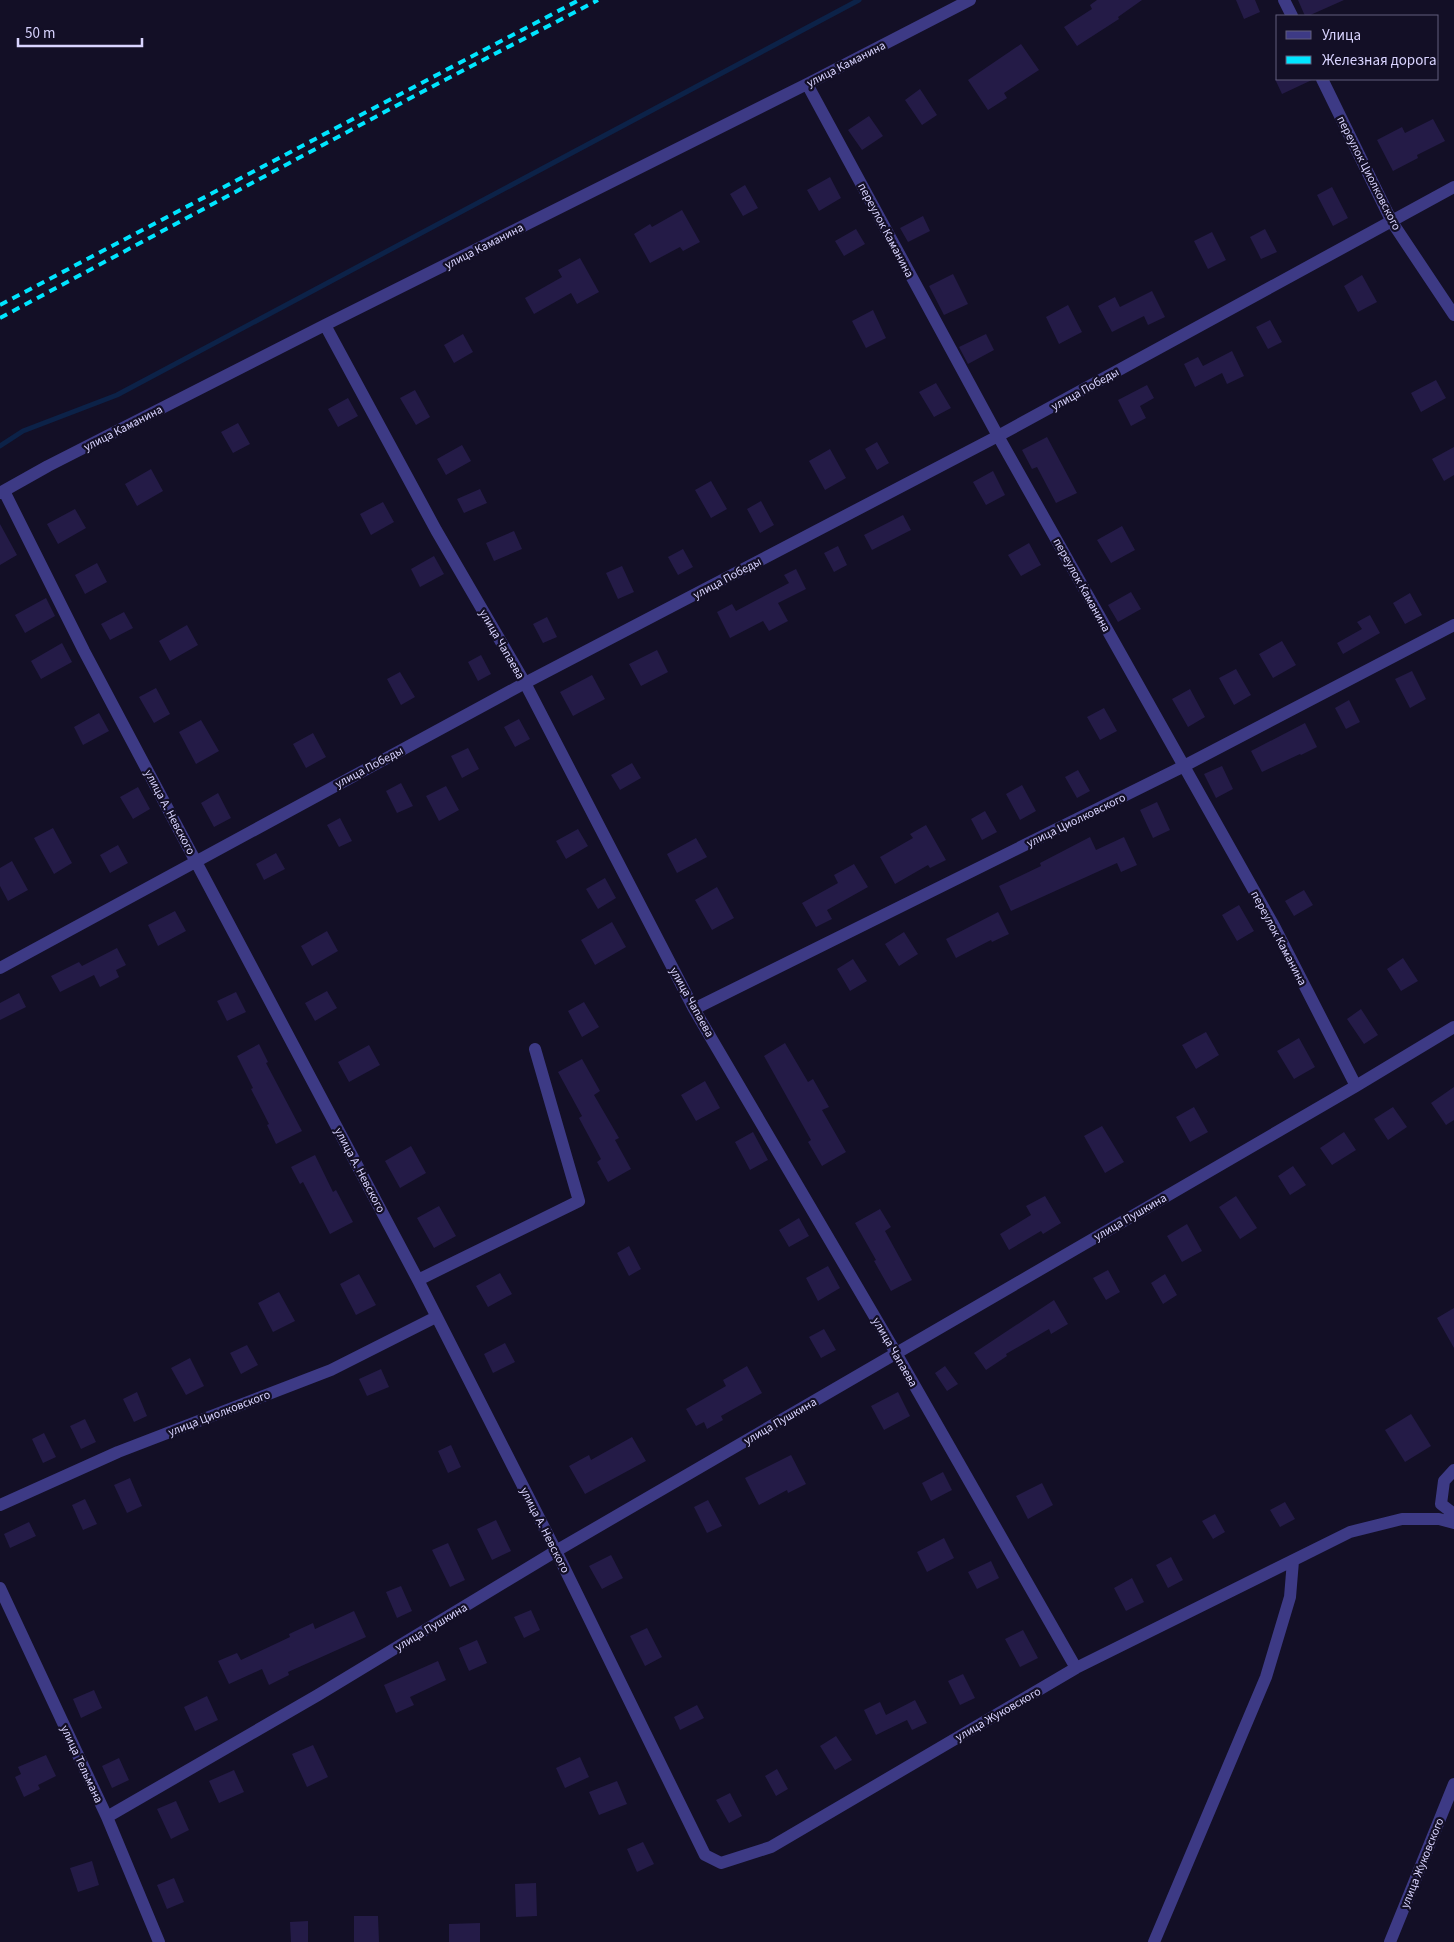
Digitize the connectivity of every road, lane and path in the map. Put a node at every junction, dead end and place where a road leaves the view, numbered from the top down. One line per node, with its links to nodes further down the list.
1 (970, 0): 5 (street, улица Каманина)
2 (1284, 0): 3 (street)
3 (1292, 15)
4 (1322, 80): 7 (street, переулок Циолковского)
5 (807, 84): 9 (street, улица Каманина); 10 (street, переулок Каманина)
6 (1454, 188): 7 (street, улица Победы)
7 (1392, 222): 8 (street, переулок Циолковского); 10 (street, улица Победы)
8 (1454, 315)
9 (325, 325): 11 (street, улица Каманина); 13 (street, улица Чапаева)
10 (998, 436): 13 (street, улица Победы); 14 (street, переулок Каманина)
11 (2, 492): 15 (street, улица А. Невского)
12 (1454, 625): 14 (street, улица Циолковского)
13 (524, 683): 15 (street, улица Победы); 17 (street, улица Чапаева)
14 (1184, 766): 17 (street, улица Циолковского); 20 (street, переулок Каманина)
15 (196, 861): 16 (street, улица Победы); 21 (street, улица А. Невского)
16 (0, 968)
17 (694, 1009): 23 (street, улица Чапаева)
18 (1454, 1027): 20 (street, улица Пушкина)
19 (535, 1049): 21 (street)
20 (1356, 1086): 23 (street, улица Пушкина)
21 (418, 1280): 22 (street, улица А. Невского)
22 (436, 1317): 25 (street, улица Циолковского); 28 (street, улица А. Невского)
23 (896, 1354): 28 (street, улица Пушкина); 31 (street, улица Чапаева)
24 (1454, 1470): 26 (street)
25 (0, 1505)
26 (1454, 1514)
27 (1454, 1523): 29 (street, улица Жуковского)
28 (556, 1551): 33 (street, улица Пушкина); 34 (street, улица А. Невского)
29 (1294, 1561): 31 (street, улица Жуковского); 36 (street)
30 (0, 1588): 33 (street, улица Тельмана)
31 (1076, 1668): 34 (street, улица Жуковского)
32 (1454, 1784): 37 (street, улица Жуковского)
33 (107, 1817): 35 (street, улица Тельмана)
34 (705, 1855)
35 (159, 1942)
36 (1154, 1942)
37 (1390, 1942)

